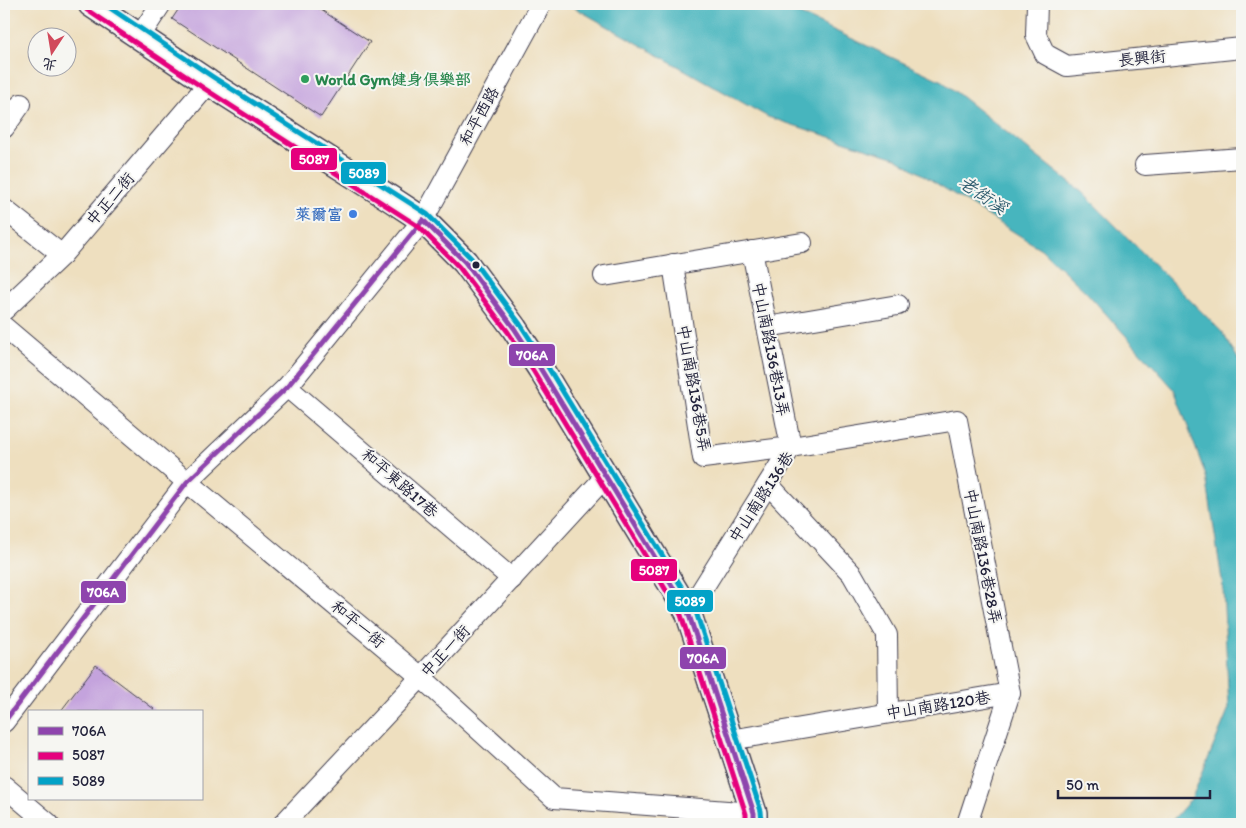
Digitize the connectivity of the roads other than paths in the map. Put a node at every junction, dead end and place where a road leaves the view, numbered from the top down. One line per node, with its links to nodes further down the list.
1 (91, 4): 5 (main road)
2 (160, 4): 5 (street)
3 (1037, 4): 6 (street, 長興街)
4 (538, 8): 13 (street, 和平西路)
5 (140, 36): 7 (main road)
6 (1242, 48)
7 (209, 83): 13 (main road); 16 (street, 中正二街)
8 (21, 104): 9 (street)
9 (4, 128)
10 (1242, 158): 11 (street)
11 (1145, 165)
12 (4, 208): 16 (street)
13 (423, 220): 23 (street, 和平西路); 26 (main road)
14 (802, 243): 15 (street)
15 (752, 251): 17 (street); 22 (street, 中山南路136巷13弄)
16 (62, 255): 20 (street, 中正二街)
17 (672, 264): 18 (street); 25 (street, 中山南路136巷5弄)
18 (604, 276)
19 (898, 305): 22 (street)
20 (4, 310)
21 (4, 327): 27 (street, 和平一街)
22 (767, 328): 25 (street, 中山南路136巷13弄)
23 (287, 387): 27 (street, 和平西路); 29 (street, 和平東路17巷)
24 (957, 420): 25 (street, 中山南路136巷); 32 (street, 中山南路136巷28弄)
25 (791, 446): 28 (street, 中山南路136巷)
26 (606, 477): 29 (street, 中正一街); 30 (main road)
27 (187, 482): 31 (street, 和平一街); 34 (street, 和平西路)
28 (768, 484): 30 (street, 中山南路136巷); 33 (street)
29 (512, 579): 31 (street, 中正一街)
30 (688, 612): 35 (main road)
31 (421, 677): 37 (street, 和平一街); 39 (street, 中正一街)
32 (1010, 693): 33 (street, 中山南路120巷); 40 (street, 中山南路120巷)
33 (888, 714): 35 (street, 中山南路120巷)
34 (4, 722)
35 (730, 740): 37 (main road)
36 (4, 786): 38 (street)
37 (754, 819)
38 (48, 824)
39 (283, 824)
40 (967, 824)

